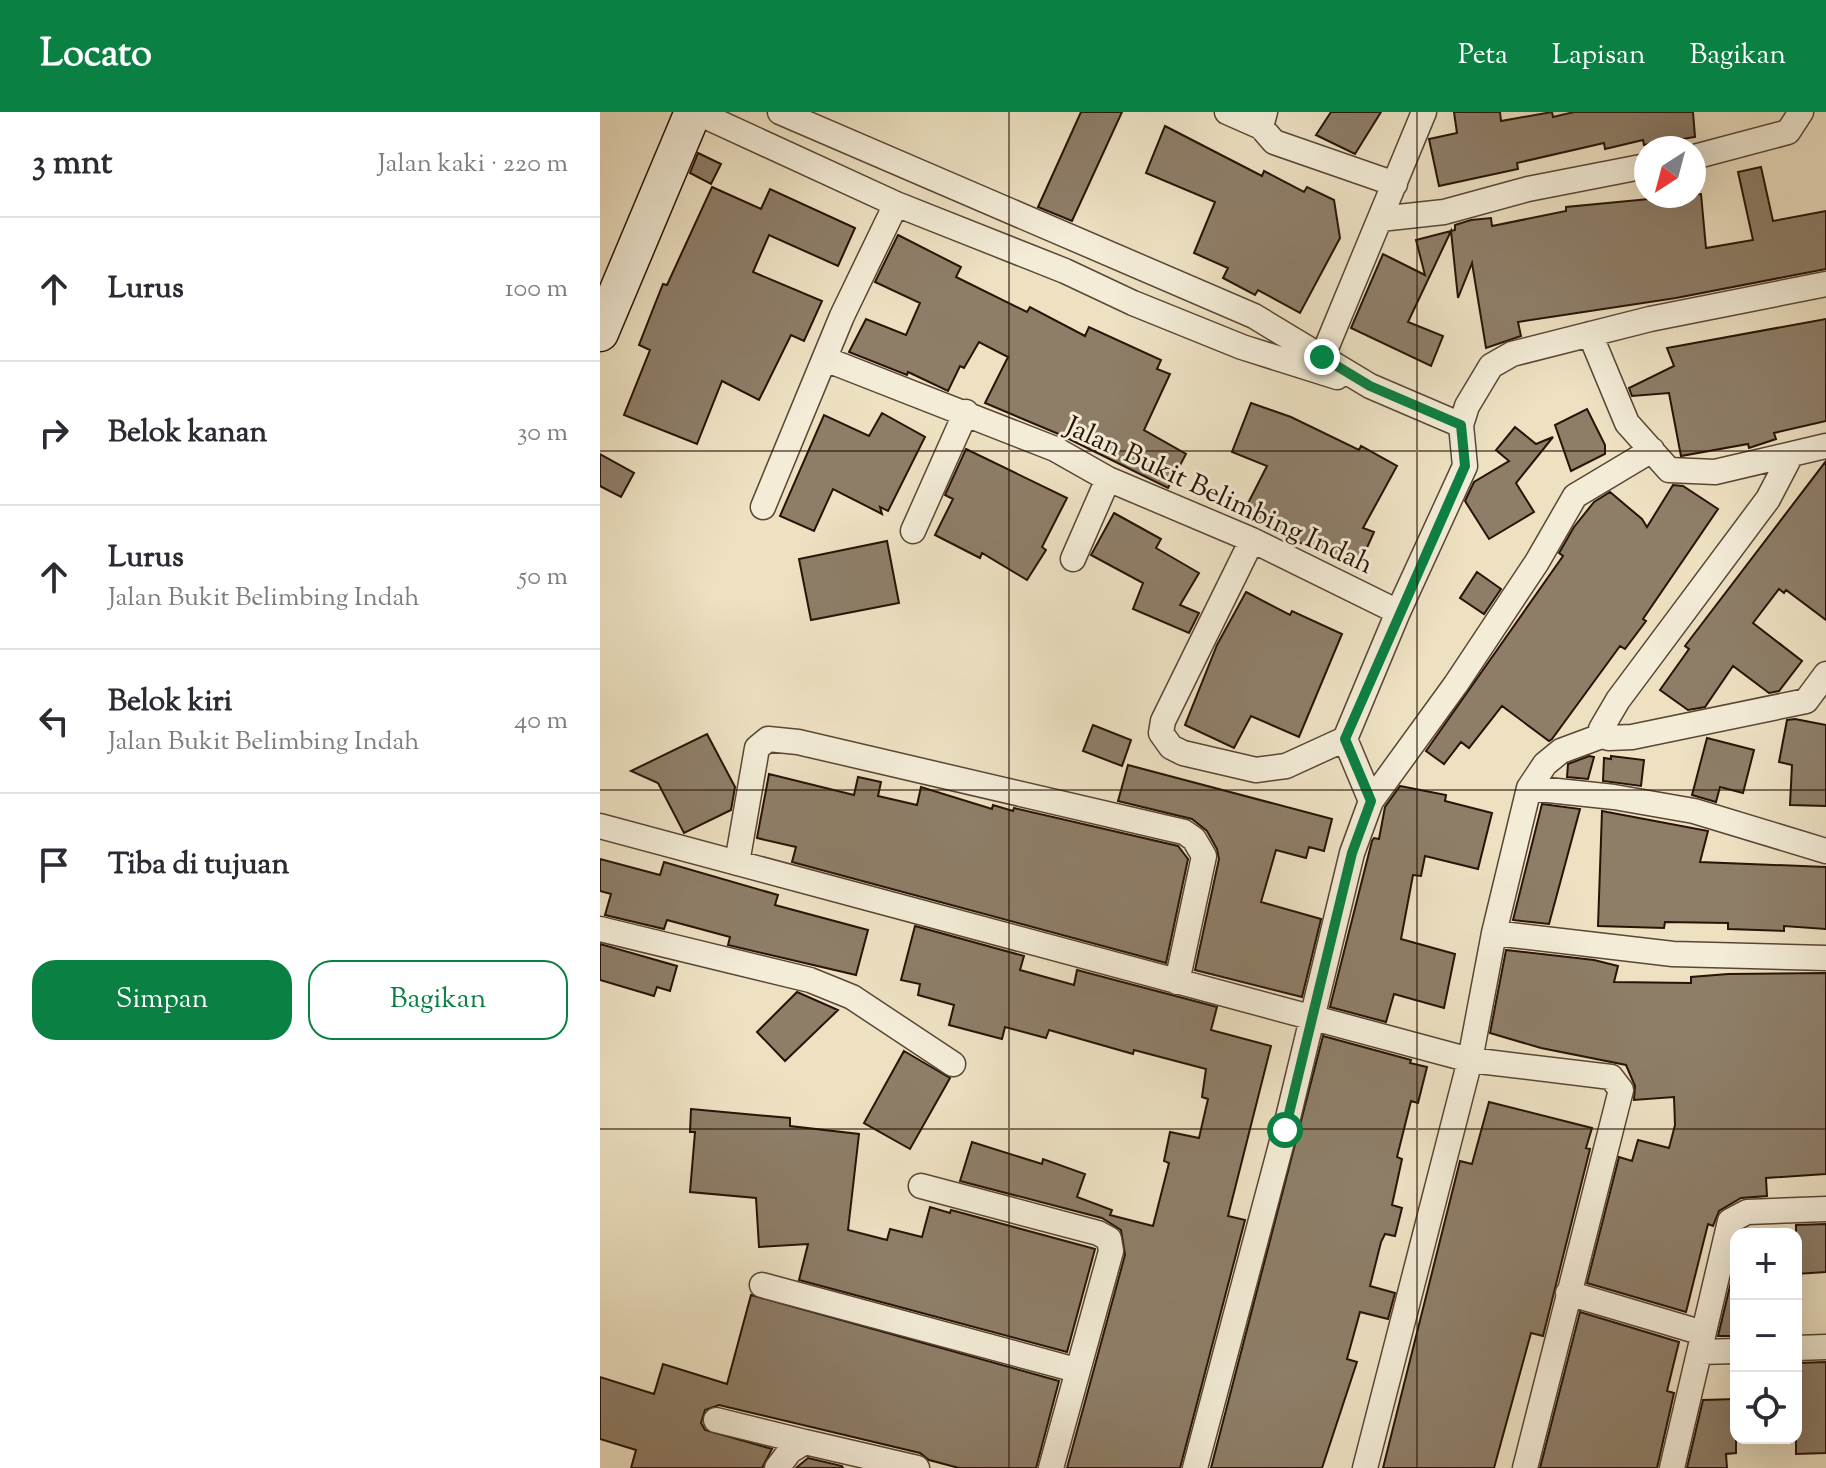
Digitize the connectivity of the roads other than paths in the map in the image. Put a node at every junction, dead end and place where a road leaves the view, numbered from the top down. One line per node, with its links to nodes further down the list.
1 (695, 112): 10 (street); 13 (street)
2 (780, 112): 16 (street)
3 (1227, 112): 6 (street)
4 (1424, 112): 9 (street)
5 (1801, 112): 7 (street)
6 (1263, 119): 9 (street)
7 (1706, 154)
8 (1634, 168): 11 (street)
9 (1395, 184): 11 (street)
10 (896, 204): 15 (street); 16 (street)
11 (1380, 219): 16 (street)
12 (1826, 284): 14 (street)
13 (600, 333)
14 (1590, 334): 18 (street); 20 (street)
15 (825, 359): 17 (street, Jalan Bukit Belimbing Indah); 23 (street)
16 (1320, 364): 18 (street)
17 (966, 412): 22 (street, Jalan Bukit Belimbing Indah); 24 (street)
18 (1461, 425): 27 (street)
19 (1826, 446): 21 (street)
20 (1652, 450): 21 (street); 33 (street)
21 (1791, 455): 30 (street)
22 (1108, 479): 25 (street, Jalan Bukit Belimbing Indah); 26 (street)
23 (763, 507)
24 (913, 531)
25 (1252, 540): 27 (street, Jalan Bukit Belimbing Indah); 31 (street)
26 (1073, 559)
27 (1398, 612): 31 (street)
28 (1826, 674): 29 (street)
29 (1816, 700): 30 (street)
30 (1604, 735): 32 (street)
31 (1345, 739): 33 (street)
32 (1529, 788): 35 (street); 38 (street)
33 (1371, 801): 41 (street)
34 (600, 826): 36 (street)
35 (1826, 851)
36 (737, 863): 40 (street); 40 (street)
37 (600, 929): 43 (street)
38 (1494, 933): 39 (street); 42 (street)
39 (1826, 958)
40 (1177, 982): 41 (street)
41 (1310, 1019): 42 (street); 58 (street)
42 (1470, 1060): 47 (street); 59 (street)
43 (953, 1064)
44 (921, 1186): 52 (street)
45 (1826, 1209): 48 (street)
46 (762, 1285): 52 (street)
47 (1568, 1293): 48 (street); 60 (street)
48 (1702, 1342): 51 (street); 61 (street)
49 (1826, 1347): 50 (street)
50 (1802, 1348)
51 (1730, 1349)
52 (1076, 1370): 57 (street)
53 (716, 1420): 54 (street)
54 (805, 1442): 55 (street); 56 (street)
55 (912, 1467)
56 (777, 1468)
57 (1051, 1468)
58 (1195, 1468)
59 (1365, 1468)
60 (1525, 1468)
61 (1672, 1468)

